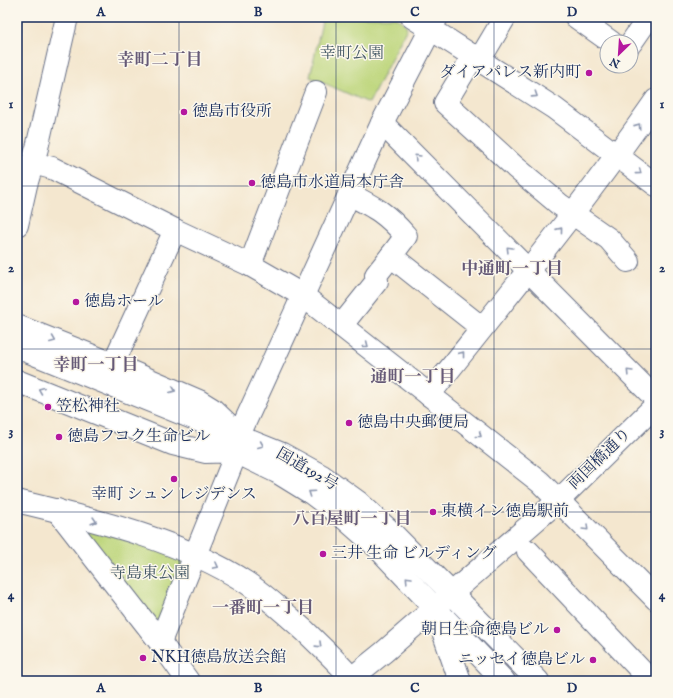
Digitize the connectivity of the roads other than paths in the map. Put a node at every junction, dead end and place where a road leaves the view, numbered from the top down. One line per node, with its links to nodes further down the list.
1 (67, 17): 14 (main road)
2 (412, 17): 6 (main road)
3 (505, 17): 9 (main road)
4 (576, 17): 7 (main road)
5 (649, 17): 8 (main road)
6 (434, 23): 9 (main road); 12 (main road)
7 (600, 34)
8 (637, 34)
9 (477, 57): 13 (main road, one-way to 13); 17 (main road)
10 (316, 92): 22 (main road)
11 (656, 100): 13 (main road, one-way to 11)
12 (382, 123): 16 (main road); 23 (main road, one-way to 12)
13 (617, 156): 15 (main road, one-way to 15); 17 (main road)
14 (33, 163): 18 (main road); 19 (main road)
15 (656, 185)
16 (349, 194): 20 (main road); 24 (main road)
17 (574, 213): 21 (main road); 23 (main road, one-way to 17)
18 (17, 224)
19 (175, 230): 22 (main road); 30 (main road)
20 (392, 256): 26 (main road); 27 (main road)
21 (628, 261)
22 (250, 265): 24 (main road)
23 (529, 269): 27 (main road); 33 (main road, one-way to 23)
24 (302, 295): 26 (main road); 35 (main road)
25 (17, 326): 30 (main road, one-way to 30)
26 (341, 326): 32 (main road, one-way to 32)
27 (482, 328): 32 (main road, one-way to 27)
28 (17, 347): 35 (main road, 国道192号)
29 (17, 362): 35 (main road, 国道192号)
30 (113, 364): 35 (main road, one-way to 35)
31 (17, 380): 35 (main road, one-way to 31)
32 (429, 395): 36 (main road, one-way to 36)
33 (656, 400)
34 (656, 405): 36 (main road, 両国橋通り)
35 (238, 443): 40 (main road); 41 (main road, 国道192号, one-way to 41); 43 (main road, 国道192号, one-way to 35)
36 (559, 500): 41 (main road, 両国橋通り); 42 (main road, one-way to 42)
37 (17, 501): 38 (main road)
38 (57, 510): 40 (main road, one-way to 40); 44 (main road)
39 (528, 551): 50 (main road)
40 (196, 556): 44 (main road); 45 (main road, one-way to 45)
41 (452, 593): 43 (main road, 両国橋通り); 49 (main road, 国道192号)
42 (656, 599)
43 (435, 608): 45 (main road, 両国橋通り); 47 (main road); 48 (main road, 国道192号)
44 (160, 642): 46 (main road)
45 (351, 680)
46 (188, 681)
47 (460, 681)
48 (504, 681)
49 (538, 681)
50 (651, 681)

